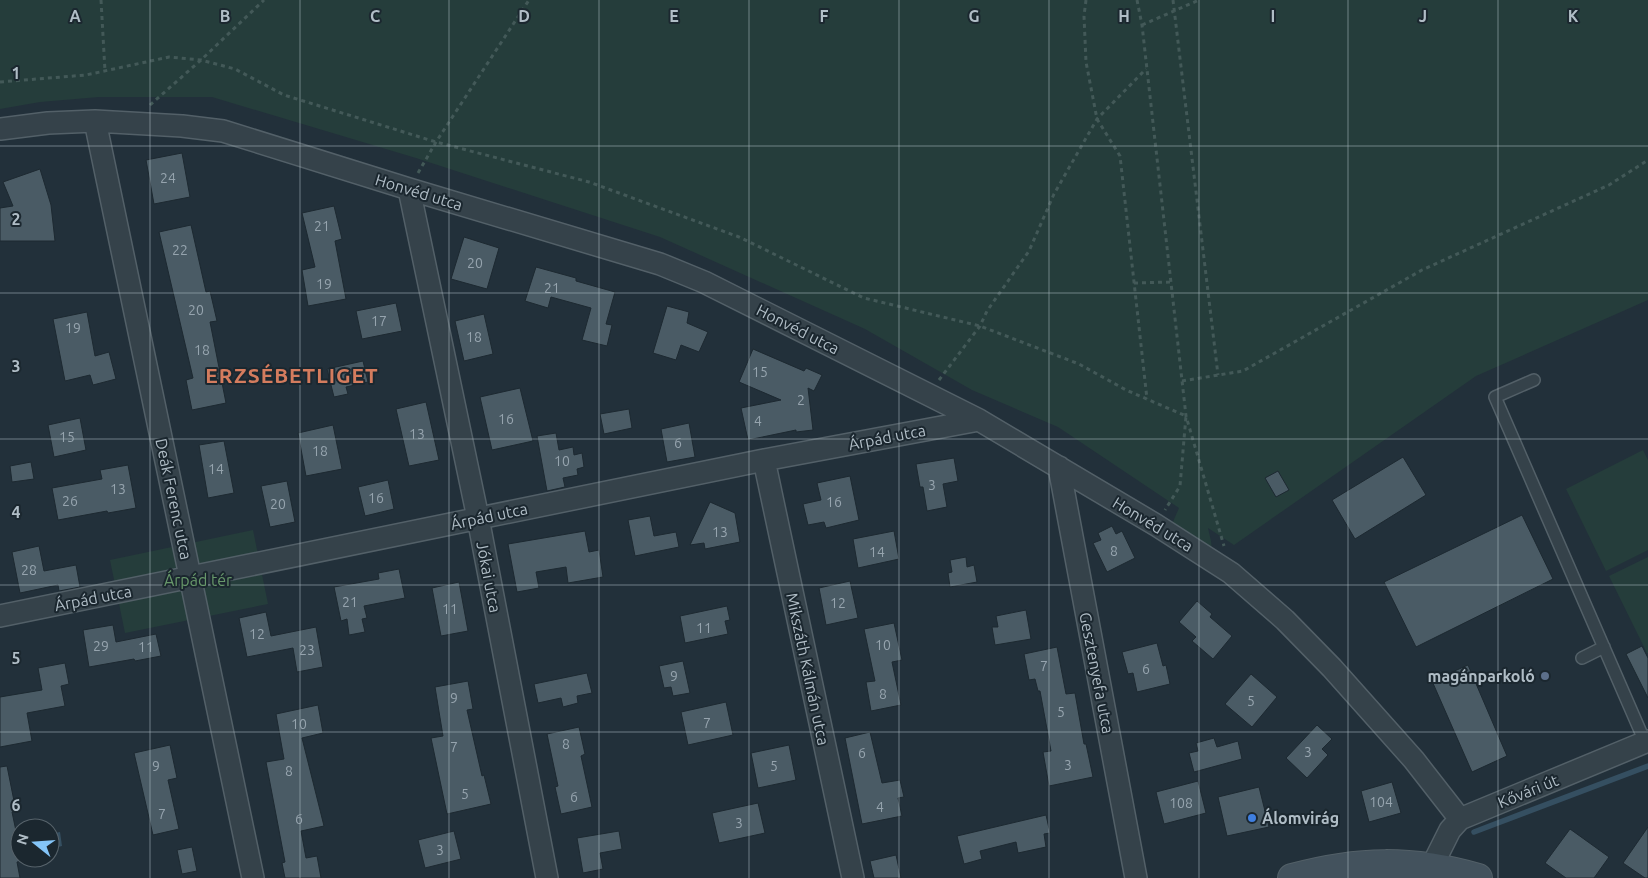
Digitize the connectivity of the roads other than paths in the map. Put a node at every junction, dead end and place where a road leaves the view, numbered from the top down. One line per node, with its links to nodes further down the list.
1 (95, 121): 2 (street, Honvéd utca); 3 (street, Honvéd utca); 9 (street, Deák Ferenc utca)
2 (0, 129)
3 (409, 189): 5 (street, Honvéd utca); 8 (street, Jókai utca)
4 (1534, 380): 11 (lane)
5 (979, 420): 6 (street, Árpád utca); 7 (street, Honvéd utca)
6 (764, 460): 8 (street, Árpád utca); 18 (street, Mikszáth Kálmán utca)
7 (1059, 468): 14 (street, Honvéd utca); 19 (street, Gesztenyefa utca)
8 (478, 518): 9 (street, Árpád utca); 17 (street, Jókai utca)
9 (191, 578): 10 (street, Árpád utca); 16 (street, Deák Ferenc utca)
10 (0, 616)
11 (1604, 647): 12 (lane); 13 (lane)
12 (1582, 658)
13 (1647, 742): 14 (street, Kővári út)
14 (1460, 819): 15 (street)
15 (1432, 866): 20 (main road); 21 (main road)
16 (253, 878)
17 (547, 878)
18 (853, 878)
19 (1136, 878)
20 (1292, 878)
21 (1478, 878)

